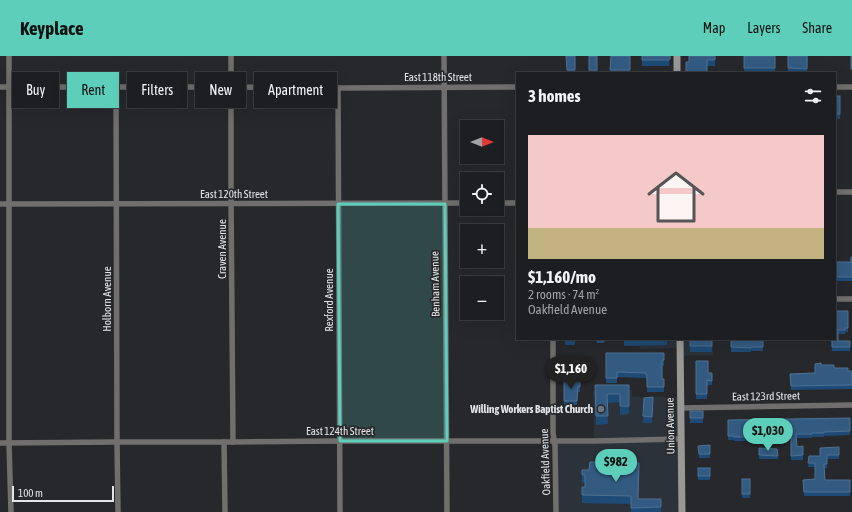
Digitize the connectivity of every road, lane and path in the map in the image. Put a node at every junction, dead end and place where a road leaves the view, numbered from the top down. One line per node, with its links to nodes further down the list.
1 (9, 56): 10 (street)
2 (231, 56): 5 (street, Craven Avenue)
3 (444, 56): 13 (street, Benham Avenue)
4 (677, 56): 6 (main road)
5 (232, 72)
6 (677, 72)
7 (67, 86): 10 (street, East 118th Street)
8 (119, 86): 11 (street, East 118th Street)
9 (0, 87): 10 (street, East 118th Street)
10 (9, 87): 26 (street)
11 (195, 87)
12 (246, 87): 17 (street, East 118th Street)
13 (444, 87): 14 (street, East 118th Street); 17 (street, East 118th Street); 30 (street, Benham Avenue)
14 (516, 87)
15 (836, 87): 16 (street)
16 (852, 87)
17 (338, 88): 29 (street, Rexford Avenue)
18 (116, 108): 27 (street, Holborn Avenue)
19 (232, 108): 28 (street, Craven Avenue)
20 (836, 192): 21 (street)
21 (852, 192)
22 (460, 203): 30 (street, East 120th Street)
23 (504, 203): 24 (street)
24 (516, 203)
25 (0, 204): 26 (street, East 120th Street)
26 (9, 204): 27 (street, East 120th Street); 45 (street)
27 (117, 204): 28 (street, East 120th Street); 41 (street, Holborn Avenue)
28 (232, 204): 29 (street, East 120th Street); 43 (street, Craven Avenue)
29 (338, 204): 30 (street, East 120th Street); 38 (street, Rexford Avenue)
30 (445, 204): 39 (street, Benham Avenue)
31 (836, 299): 32 (street)
32 (852, 299)
33 (553, 340): 40 (street, Oakfield Avenue)
34 (680, 340): 36 (main road, Union Avenue)
35 (852, 405): 36 (street, East 123rd Street)
36 (680, 408): 37 (main road, Union Avenue)
37 (681, 439): 40 (street, East 124th Street); 52 (main road, Union Avenue)
38 (340, 441): 39 (street, East 124th Street); 43 (street, East 124th Street); 49 (street, Rexford Avenue)
39 (447, 441): 40 (street, East 124th Street); 50 (street, Benham Avenue)
40 (554, 441): 51 (street, Oakfield Avenue)
41 (117, 442): 42 (street, East 124th Street); 45 (street, East 124th Street); 47 (street, Holborn Avenue)
42 (224, 442): 43 (street, East 124th Street); 48 (street)
43 (233, 442)
44 (0, 443): 45 (street, East 124th Street)
45 (9, 443): 46 (street)
46 (11, 512)
47 (118, 512)
48 (225, 512)
49 (340, 512)
50 (447, 512)
51 (556, 512)
52 (682, 512)

